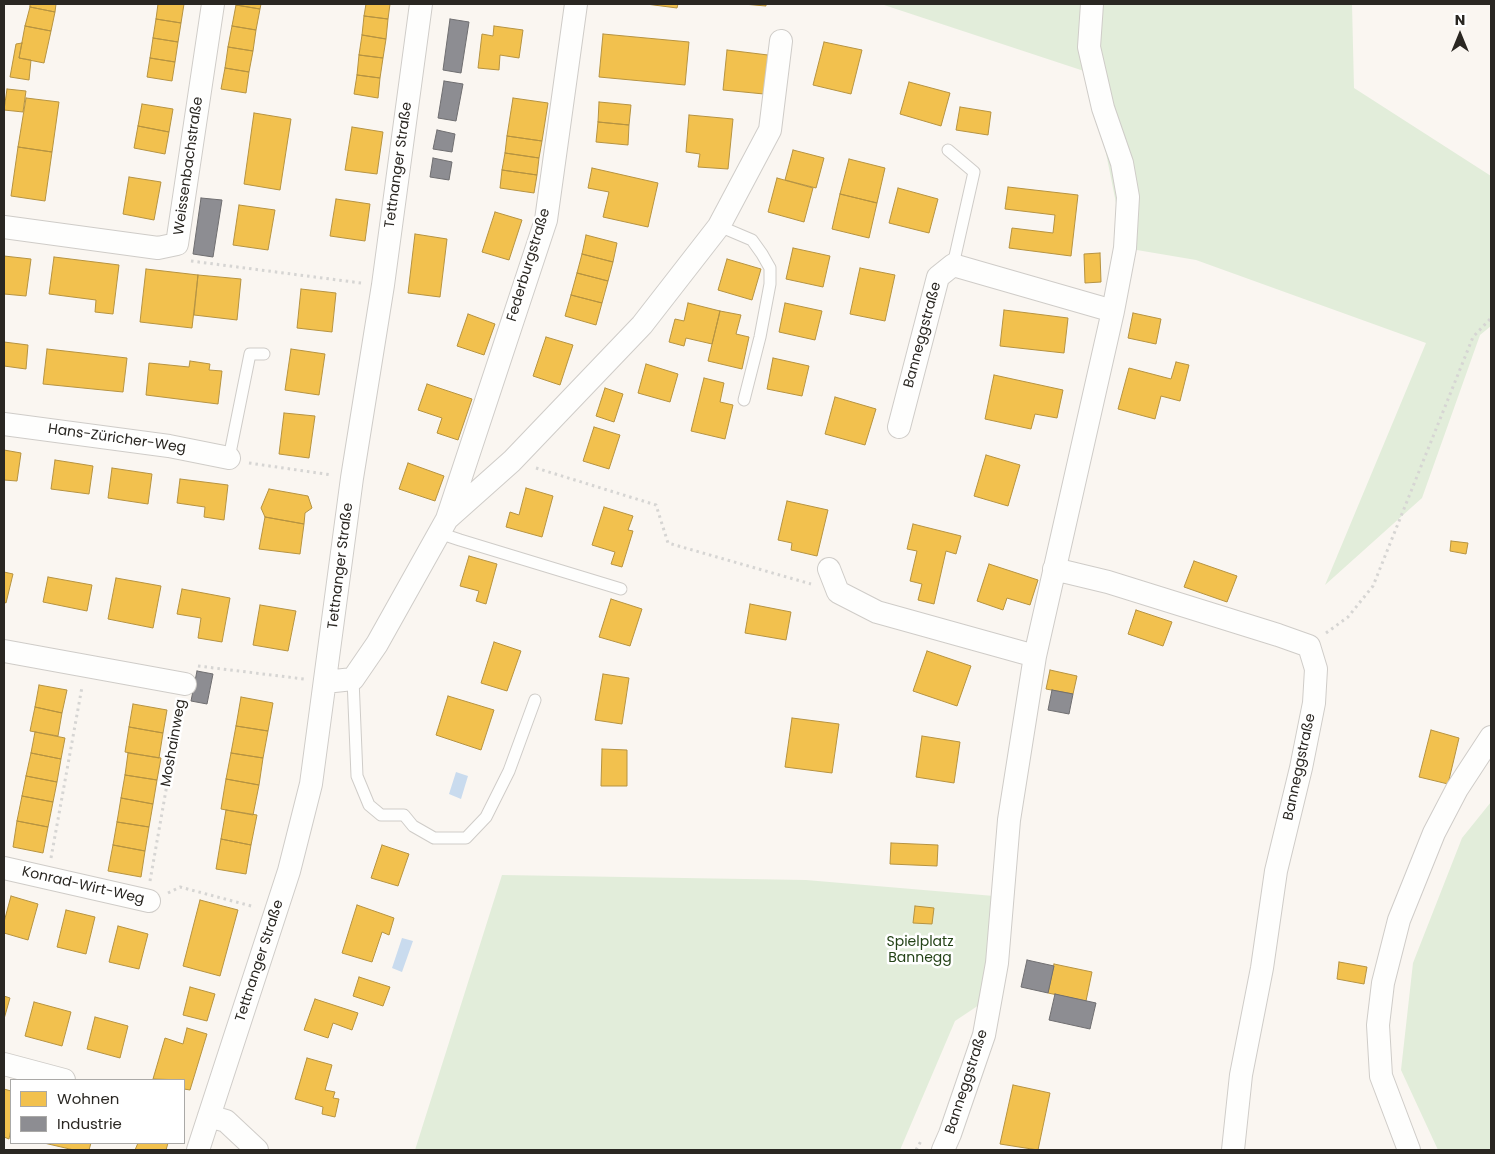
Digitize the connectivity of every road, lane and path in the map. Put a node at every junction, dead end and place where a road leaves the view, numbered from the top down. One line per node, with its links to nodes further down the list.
1 (213, 4): 9 (street, Weissenbachstraße)
2 (421, 4): 32 (street, Tettnanger Straße)
3 (576, 4): 22 (street, Federburgstraße)
4 (1092, 4): 12 (street, Banneggstraße)
5 (781, 41): 7 (street, Federburgstraße)
6 (948, 150): 10 (lane)
7 (719, 226): 15 (lane); 19 (street, Federburgstraße)
8 (4, 227): 9 (street, Weissenbachstraße)
9 (177, 244): 11 (path)
10 (953, 265): 12 (street); 17 (street, Banneggstraße)
11 (341, 282)
12 (1113, 311): 24 (street, Banneggstraße)
13 (1491, 318): 27 (path)
14 (264, 354): 18 (lane)
15 (744, 400)
16 (4, 424): 18 (street, Hans-Züricher-Weg)
17 (899, 427)
18 (229, 458)
19 (512, 461): 22 (street, Federburgstraße); 26 (path)
20 (257, 465): 21 (path)
21 (318, 473)
22 (443, 526): 25 (lane); 31 (street, Federburgstraße)
23 (829, 569): 26 (street)
24 (1054, 569): 27 (street); 29 (street, Banneggstraße)
25 (621, 589)
26 (838, 592): 29 (street)
27 (1309, 646): 46 (street, Banneggstraße)
28 (4, 651): 30 (street, Moshainweg)
29 (1035, 656): 45 (street, Banneggstraße)
30 (86, 666): 33 (street, Moshainweg); 37 (path)
31 (353, 679): 32 (street); 34 (lane)
32 (325, 682): 33 (path); 39 (street, Tettnanger Straße)
33 (185, 684): 38 (path, Moshainweg)
34 (535, 700)
35 (1491, 737): 47 (street)
36 (4, 868): 37 (street, Konrad-Wirt-Weg)
37 (48, 878): 38 (street, Konrad-Wirt-Weg)
38 (149, 902): 39 (path, Konrad-Wirt-Weg)
39 (275, 912): 42 (street, Tettnanger Straße)
40 (4, 1064): 41 (street)
41 (60, 1079)
42 (209, 1116): 43 (street, Tettnanger Straße); 44 (street)
43 (198, 1150)
44 (257, 1150)
45 (943, 1150)
46 (1233, 1150)
47 (1409, 1150)

